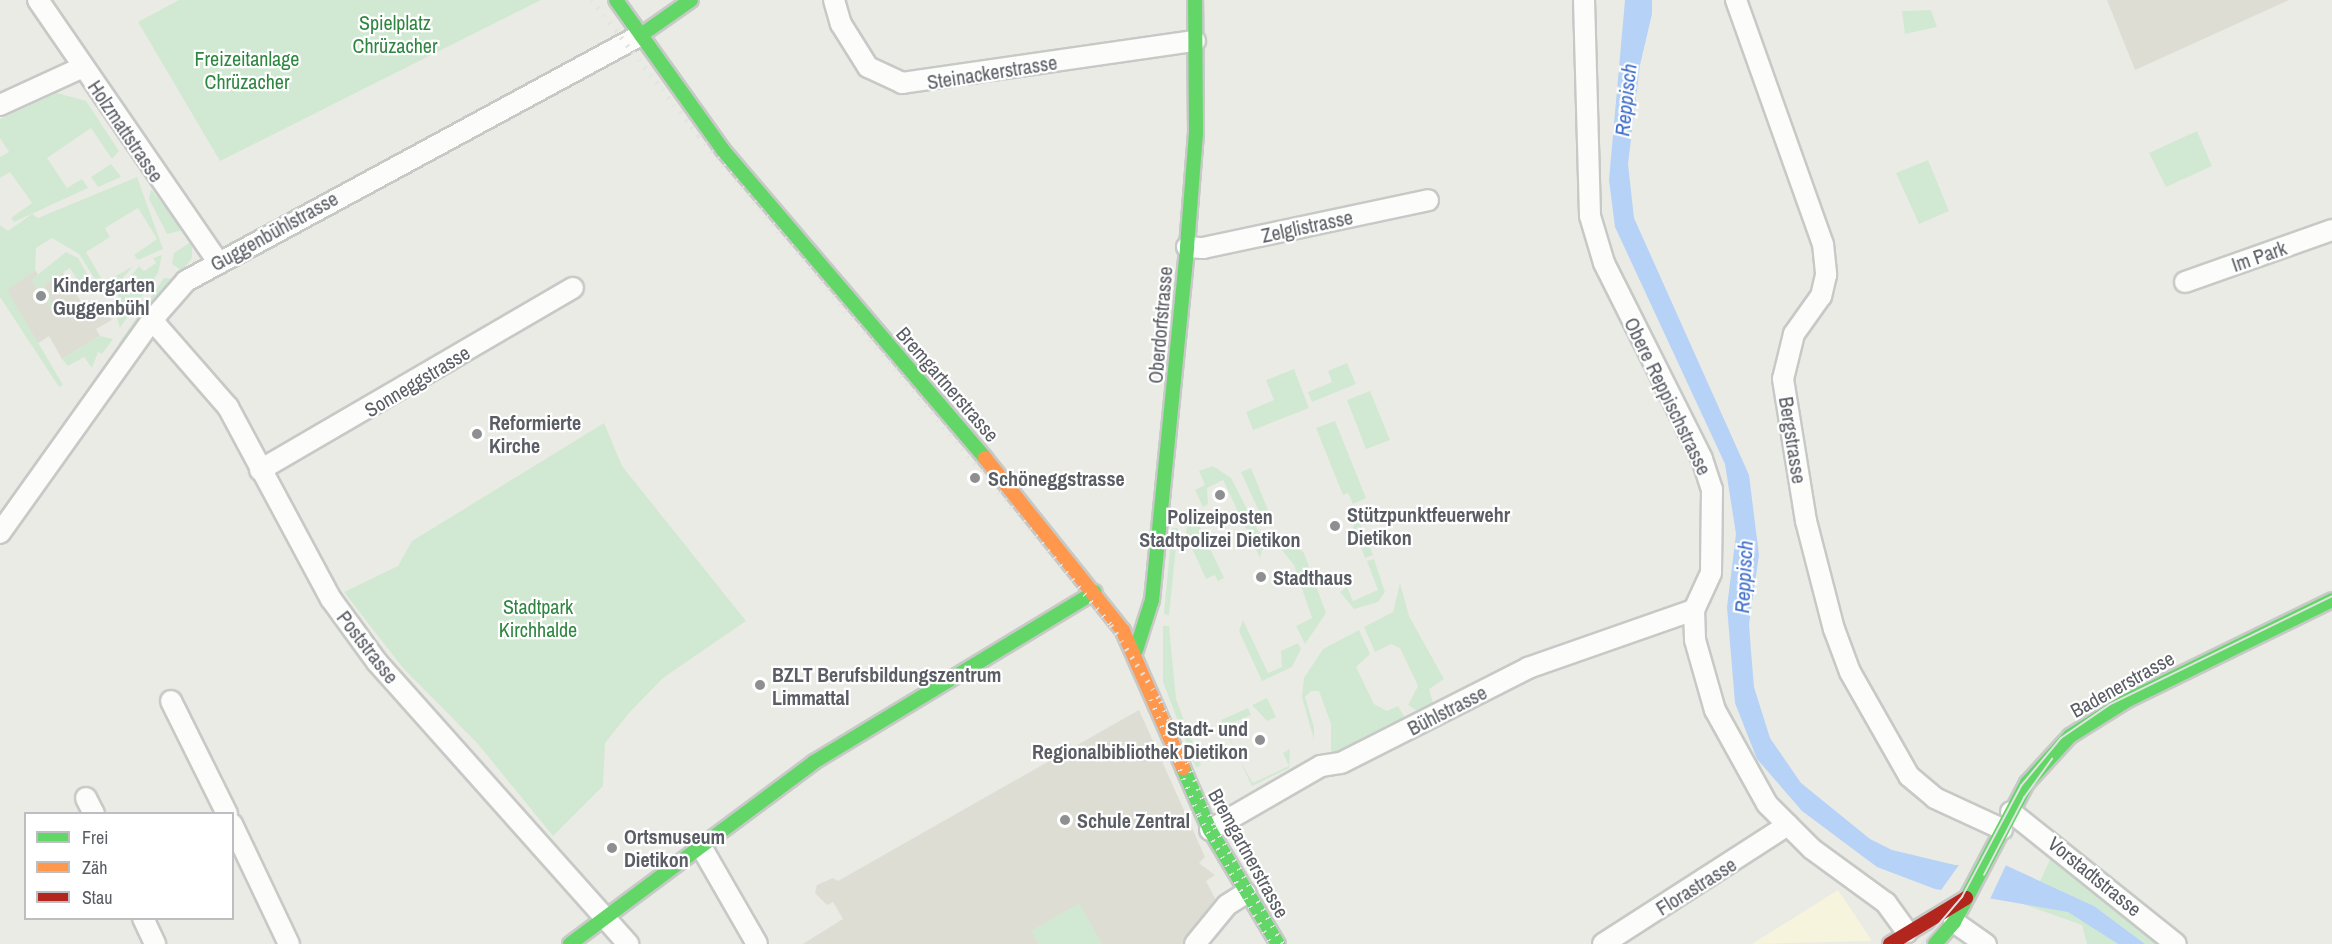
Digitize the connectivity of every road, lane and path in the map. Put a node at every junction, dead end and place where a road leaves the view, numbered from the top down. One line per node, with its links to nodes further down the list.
1 (38, 0): 10 (street, Holzmattstrasse)
2 (616, 0): 8 (main road, Bremgartnerstrasse)
3 (691, 0): 8 (main road)
4 (834, 0): 9 (street, Steinackerstrasse)
5 (1195, 0): 9 (main road, Oberdorfstrasse)
6 (1584, 0): 23 (street, Obere Reppischstrasse)
7 (1737, 0): 27 (street, Bergstrasse)
8 (641, 35): 15 (street, Guggenbühlstrasse); 21 (main road, Bremgartnerstrasse)
9 (1194, 41): 14 (main road, Oberdorfstrasse)
10 (83, 67): 11 (street); 15 (street, Holzmattstrasse)
11 (0, 105)
12 (1428, 200): 14 (street, Zelglistrasse)
13 (2332, 230): 16 (street, Im Park)
14 (1187, 247): 24 (main road, Oberdorfstrasse)
15 (217, 260): 18 (street, Guggenbühlstrasse)
16 (2185, 282)
17 (573, 288): 19 (street, Sonneggstrasse)
18 (152, 320): 19 (street, Poststrasse); 20 (street, Guggenbühlstrasse)
19 (260, 470): 34 (street, Poststrasse)
20 (0, 533)
21 (1095, 592): 24 (main road, Bremgartnerstrasse); 31 (main road)
22 (2332, 600): 27 (main road, Badenerstrasse)
23 (1694, 610): 28 (street, Obere Reppischstrasse); 30 (street, Bühlstrasse)
24 (1136, 650): 30 (main road, Bremgartnerstrasse)
25 (171, 701): 26 (street)
26 (226, 812)
27 (2006, 821): 33 (main road, Badenerstrasse); 49 (street, Vorstadtstrasse)
28 (1788, 825): 37 (street, Obere Reppischstrasse); 46 (street, Florastrasse)
29 (234, 828): 40 (street)
30 (1210, 830): 32 (main road, Bremgartnerstrasse)
31 (699, 843): 34 (main road); 43 (street)
32 (1246, 893): 44 (street); 45 (main road, Bremgartnerstrasse)
33 (1966, 898): 36 (main road, Badenerstrasse); 37 (main road)
34 (605, 916): 41 (main road); 42 (street, Poststrasse)
35 (144, 920): 39 (street)
36 (1960, 926): 38 (street); 48 (main road, Badenerstrasse)
37 (1911, 938): 47 (main road)
38 (1983, 943)
39 (155, 944)
40 (289, 944)
41 (570, 944)
42 (628, 944)
43 (757, 944)
44 (1195, 944)
45 (1278, 944)
46 (1603, 944)
47 (1890, 944)
48 (1935, 944)
49 (2176, 944)

